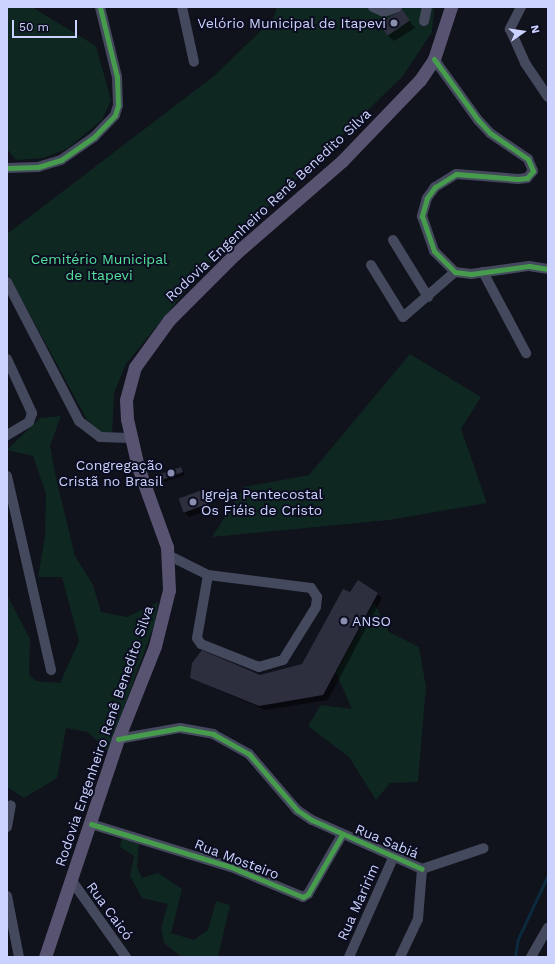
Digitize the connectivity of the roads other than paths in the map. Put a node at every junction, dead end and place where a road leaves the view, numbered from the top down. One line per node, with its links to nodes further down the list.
1 (100, 7): 12 (street)
2 (182, 7): 10 (street)
3 (372, 7): 4 (street)
4 (397, 7)
5 (427, 7): 8 (street)
6 (451, 7): 9 (main road, Rodovia Engenheiro Renê Benedito Silva)
7 (521, 7): 11 (street)
8 (424, 20)
9 (434, 59): 16 (street); 23 (main road, Rodovia Engenheiro Renê Benedito Silva)
10 (194, 62)
11 (548, 97)
12 (8, 167)
13 (393, 240): 19 (street)
14 (371, 265): 19 (street)
15 (548, 269): 17 (street)
16 (455, 272): 17 (street); 19 (street)
17 (483, 272): 20 (street)
18 (7, 282): 23 (street)
19 (428, 297)
20 (526, 353)
21 (7, 359): 22 (street)
22 (7, 435)
23 (130, 438): 26 (main road, Rodovia Engenheiro Renê Benedito Silva)
24 (7, 476): 25 (street)
25 (8, 496): 28 (street)
26 (168, 555): 27 (street); 29 (main road, Rodovia Engenheiro Renê Benedito Silva)
27 (208, 575): 27 (street)
28 (52, 670)
29 (118, 739): 31 (main road, Rodovia Engenheiro Renê Benedito Silva); 33 (street, Rua Sabiá)
30 (12, 805): 32 (street)
31 (91, 824): 33 (street, Rua Mosteiro); 37 (main road, Rodovia Engenheiro Renê Benedito Silva)
32 (7, 827)
33 (342, 835): 35 (street, Rua Sabiá)
34 (484, 848): 36 (street)
35 (393, 858): 36 (street, Rua Sabiá); 45 (street, Rua Maririm)
36 (422, 869): 41 (street, Rua Sabiá)
37 (72, 881): 40 (street, Rua Caicó); 43 (main road, Rodovia Engenheiro Renê Benedito Silva)
38 (7, 896): 42 (street)
39 (548, 927): 47 (street)
40 (117, 952): 44 (street, Rua Caicó)
41 (401, 955): 46 (street)
42 (18, 957)
43 (45, 957)
44 (126, 957)
45 (349, 957)
46 (412, 957)
47 (531, 957)

